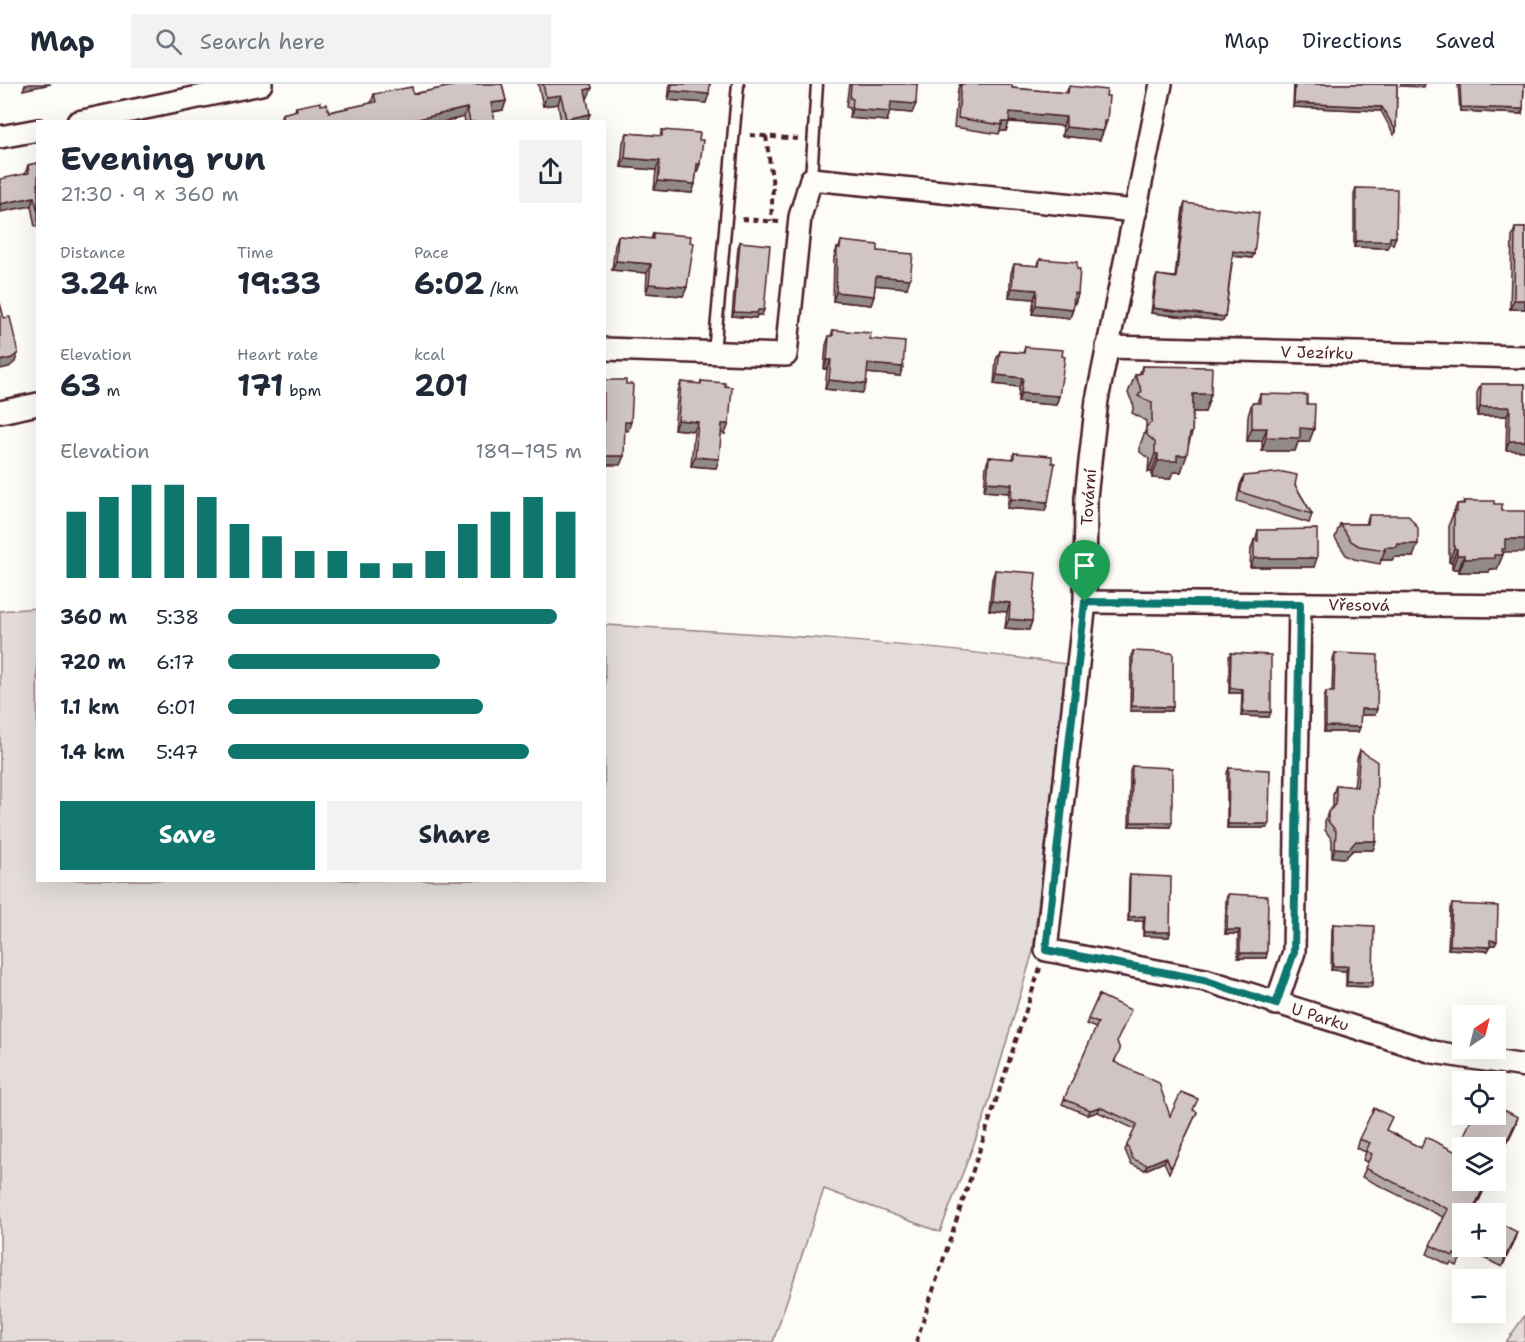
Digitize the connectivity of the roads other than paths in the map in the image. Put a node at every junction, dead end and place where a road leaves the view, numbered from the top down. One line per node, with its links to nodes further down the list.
1 (261, 84): 5 (street)
2 (738, 84): 12 (lane)
3 (818, 84): 8 (lane)
4 (1161, 84): 9 (street, Tovární)
5 (88, 120)
6 (36, 130): 7 (street)
7 (0, 137)
8 (811, 179): 9 (street); 12 (street)
9 (1136, 211): 10 (street, Tovární)
10 (1107, 347): 13 (street, V Jezírku); 16 (street, Tovární)
11 (606, 349): 12 (street)
12 (714, 353)
13 (1525, 357)
14 (36, 404): 15 (street)
15 (0, 412)
16 (1085, 602): 17 (street, Vřesová); 19 (street, Tovární)
17 (1300, 604): 18 (street, Vřesová); 20 (street)
18 (1525, 606)
19 (1046, 950): 20 (street, U Parku)
20 (1276, 1004): 21 (street, U Parku)
21 (1525, 1066)

